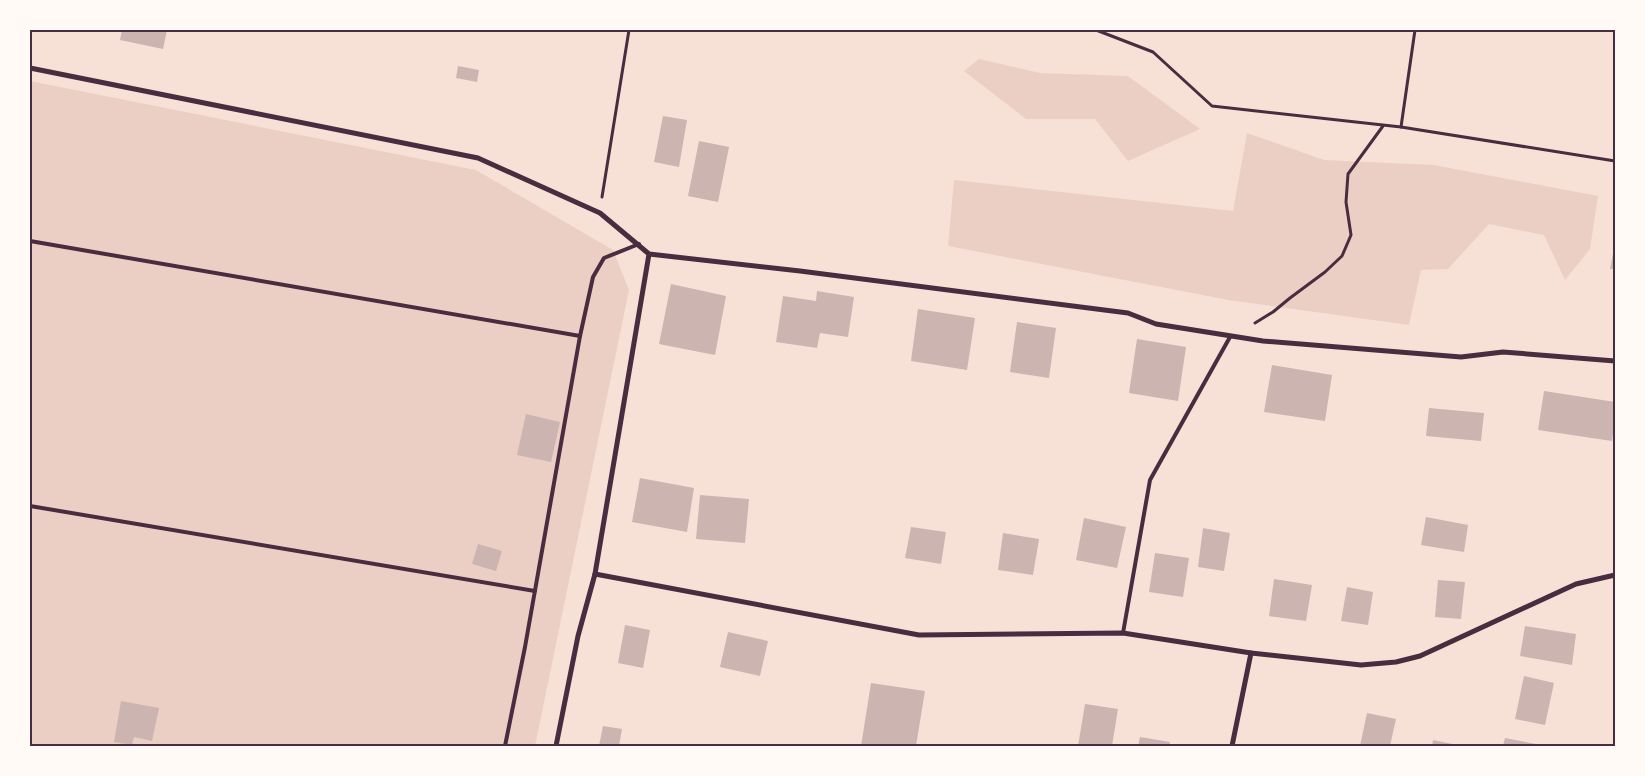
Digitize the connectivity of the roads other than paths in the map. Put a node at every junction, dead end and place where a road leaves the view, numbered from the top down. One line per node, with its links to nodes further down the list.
1 (30, 68): 3 (street)
2 (30, 240): 5 (lane)
3 (639, 244): 4 (street); 5 (lane)
4 (649, 254): 6 (street); 9 (street)
5 (580, 336): 11 (lane)
6 (1230, 337): 7 (street); 12 (lane)
7 (1615, 360)
8 (30, 506): 11 (lane)
9 (595, 574): 12 (street); 15 (street)
10 (1615, 575): 13 (street)
11 (535, 591): 14 (lane)
12 (1123, 634): 13 (street)
13 (1251, 653): 16 (street)
14 (505, 746)
15 (556, 746)
16 (1232, 746)

